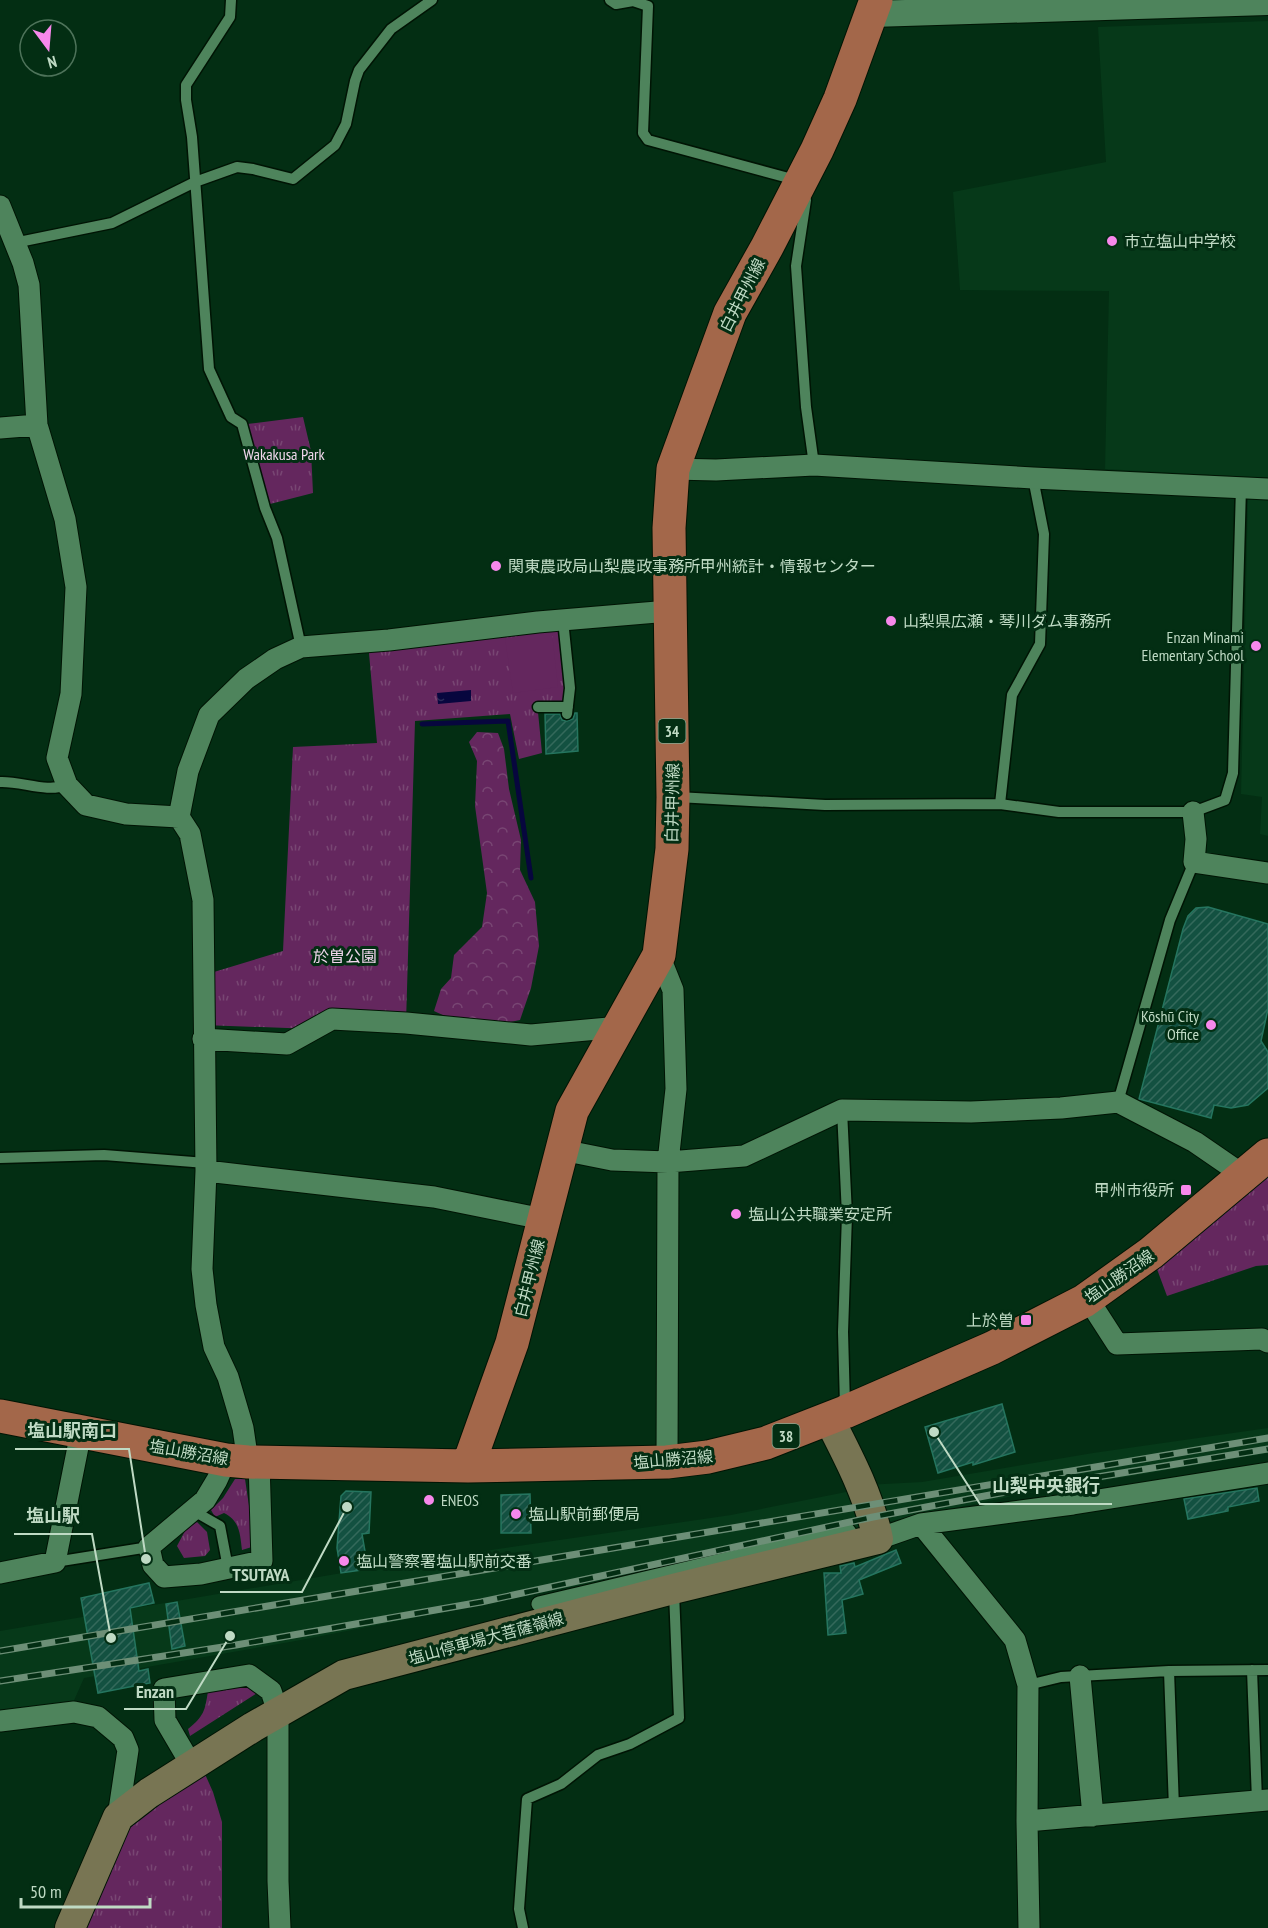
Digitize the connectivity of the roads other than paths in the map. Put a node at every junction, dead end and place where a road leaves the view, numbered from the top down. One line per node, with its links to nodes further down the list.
1 (231, 0): 7 (lane)
2 (432, 0): 7 (lane)
3 (610, 0): 8 (lane)
4 (1268, 2): 5 (street)
5 (874, 7): 6 (main road, 白井甲州線 / 34)
6 (817, 150): 8 (main road, 白井甲州線 / 34); 13 (lane)
7 (195, 182): 10 (lane); 20 (lane)
8 (801, 182): 14 (main road, 白井甲州線 / 34)
9 (0, 206): 10 (street)
10 (14, 243): 11 (street)
11 (37, 425): 12 (street); 23 (street)
12 (0, 428)
13 (814, 465): 14 (street); 15 (street)
14 (673, 469): 18 (main road, 白井甲州線 / 34)
15 (1033, 478): 16 (street); 25 (lane)
16 (1241, 487): 17 (street); 26 (lane)
17 (1268, 489)
18 (669, 610): 19 (street); 24 (main road, 白井甲州線 / 34)
19 (563, 620): 20 (street); 21 (lane)
20 (301, 647): 27 (street)
21 (538, 707)
22 (0, 782): 23 (lane)
23 (67, 785): 27 (street)
24 (674, 797): 25 (lane); 30 (main road, 白井甲州線 / 34)
25 (1000, 804): 26 (lane)
26 (1193, 812): 28 (street)
27 (179, 817): 32 (street)
28 (1194, 862): 29 (street); 33 (lane)
29 (1268, 873)
30 (659, 955): 31 (main road, 白井甲州線 / 34); 37 (street)
31 (620, 1028): 32 (street); 35 (main road, 白井甲州線 / 34)
32 (203, 1039): 39 (street)
33 (1118, 1102): 34 (street); 38 (street)
34 (842, 1110): 37 (street); 43 (lane)
35 (562, 1150): 37 (street); 40 (main road, 白井甲州線 / 34)
36 (0, 1158): 39 (lane)
37 (668, 1162): 47 (street)
38 (1256, 1165): 41 (main road, 塩山勝沼線 / 38)
39 (206, 1167): 40 (street); 46 (street)
40 (543, 1219): 48 (main road, 白井甲州線 / 34)
41 (1088, 1299): 42 (street); 43 (main road, 塩山勝沼線 / 38)
42 (1268, 1342)
43 (837, 1415): 47 (main road, 塩山勝沼線 / 38); 52 (main road)
44 (0, 1416): 45 (main road, 塩山勝沼線 / 38)
45 (81, 1432): 46 (main road, 塩山勝沼線 / 38); 54 (street)
46 (244, 1461): 48 (main road, 塩山勝沼線 / 38); 50 (street); 55 (street)
47 (668, 1462): 48 (main road, 塩山勝沼線 / 38)
48 (468, 1467)
49 (1268, 1473): 51 (street)
50 (192, 1510): 53 (street); 55 (lane)
51 (921, 1524): 52 (street); 63 (street)
52 (868, 1542): 57 (main road, 塩山停車場大菩薩嶺線); 58 (street)
53 (149, 1547): 54 (lane); 55 (street)
54 (55, 1562): 56 (street)
55 (228, 1568)
56 (0, 1573)
57 (674, 1589): 64 (main road, 塩山停車場大菩薩嶺線); 74 (lane)
58 (539, 1604)
59 (1252, 1670): 60 (lane); 61 (lane); 67 (lane)
60 (1268, 1670)
61 (1169, 1671): 62 (lane); 68 (lane)
62 (1080, 1676): 63 (lane); 69 (street)
63 (1028, 1685): 71 (street)
64 (278, 1712): 66 (main road, 塩山停車場大菩薩嶺線); 66 (street); 73 (street)
65 (0, 1721): 70 (street)
66 (192, 1766): 70 (main road, 塩山停車場大菩薩嶺線)
67 (1262, 1800): 68 (street)
68 (1174, 1808): 69 (street)
69 (1093, 1816): 71 (street)
70 (118, 1817): 72 (main road, 塩山停車場大菩薩嶺線)
71 (1027, 1821): 75 (street)
72 (70, 1928)
73 (280, 1928)
74 (523, 1928)
75 (1029, 1928)

